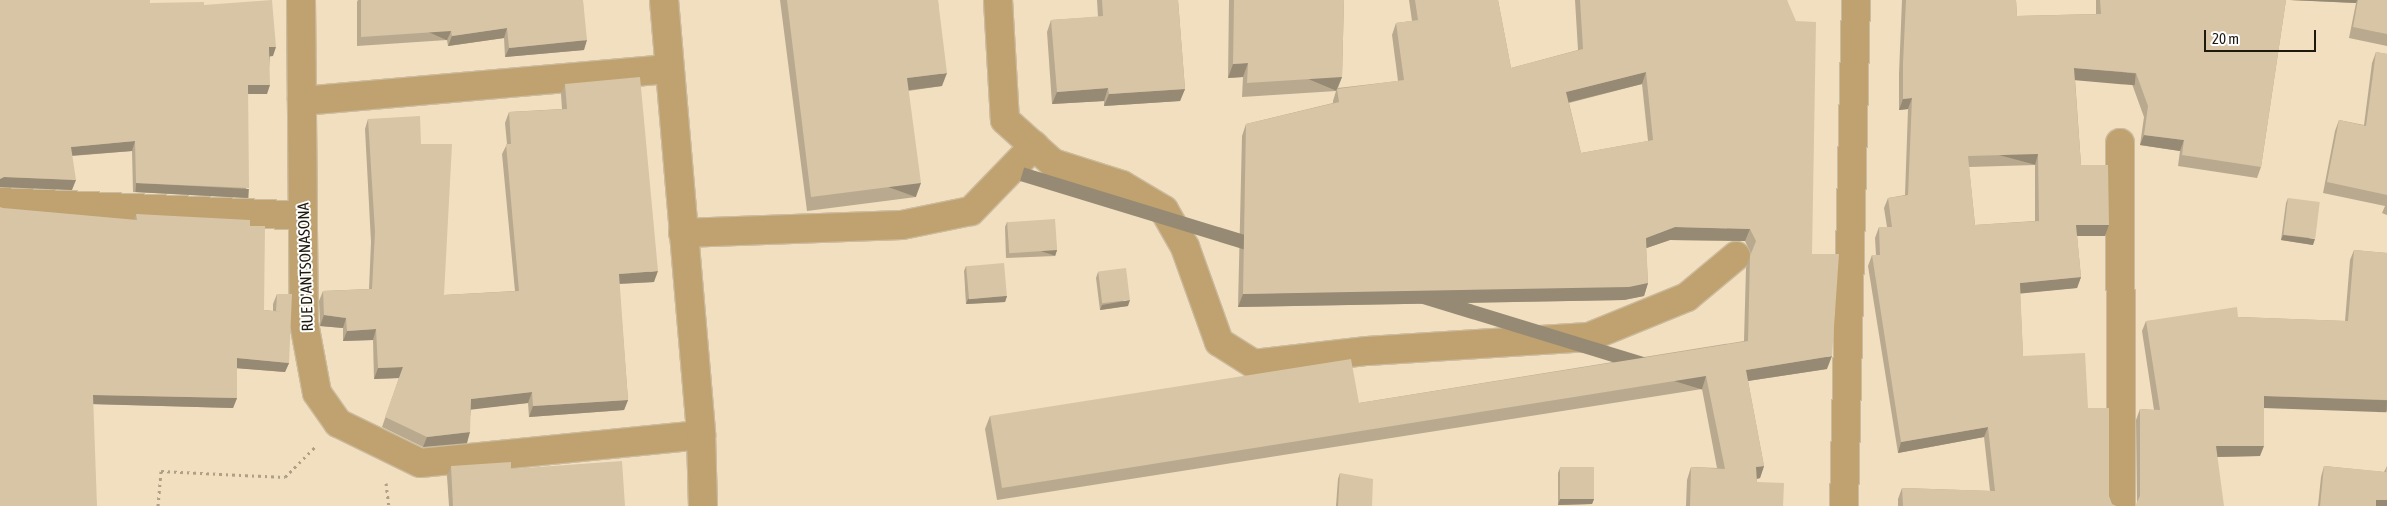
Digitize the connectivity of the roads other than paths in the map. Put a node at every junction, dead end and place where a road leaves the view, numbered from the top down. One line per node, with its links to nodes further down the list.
1 (301, 0): 6 (street, RUE D'ANTSONASONA)
2 (664, 0): 5 (street)
3 (998, 0): 8 (street)
4 (1856, 0): 15 (street)
5 (669, 69): 6 (street); 11 (street)
6 (302, 101): 10 (street, RUE D'ANTSONASONA)
7 (2120, 142): 16 (street)
8 (1034, 146): 11 (street); 12 (street)
9 (0, 202): 10 (street)
10 (303, 216): 13 (street, RUE D'ANTSONASONA)
11 (683, 233): 13 (street)
12 (1736, 256)
13 (701, 434): 14 (street)
14 (702, 506)
15 (1844, 506)
16 (2121, 506)

